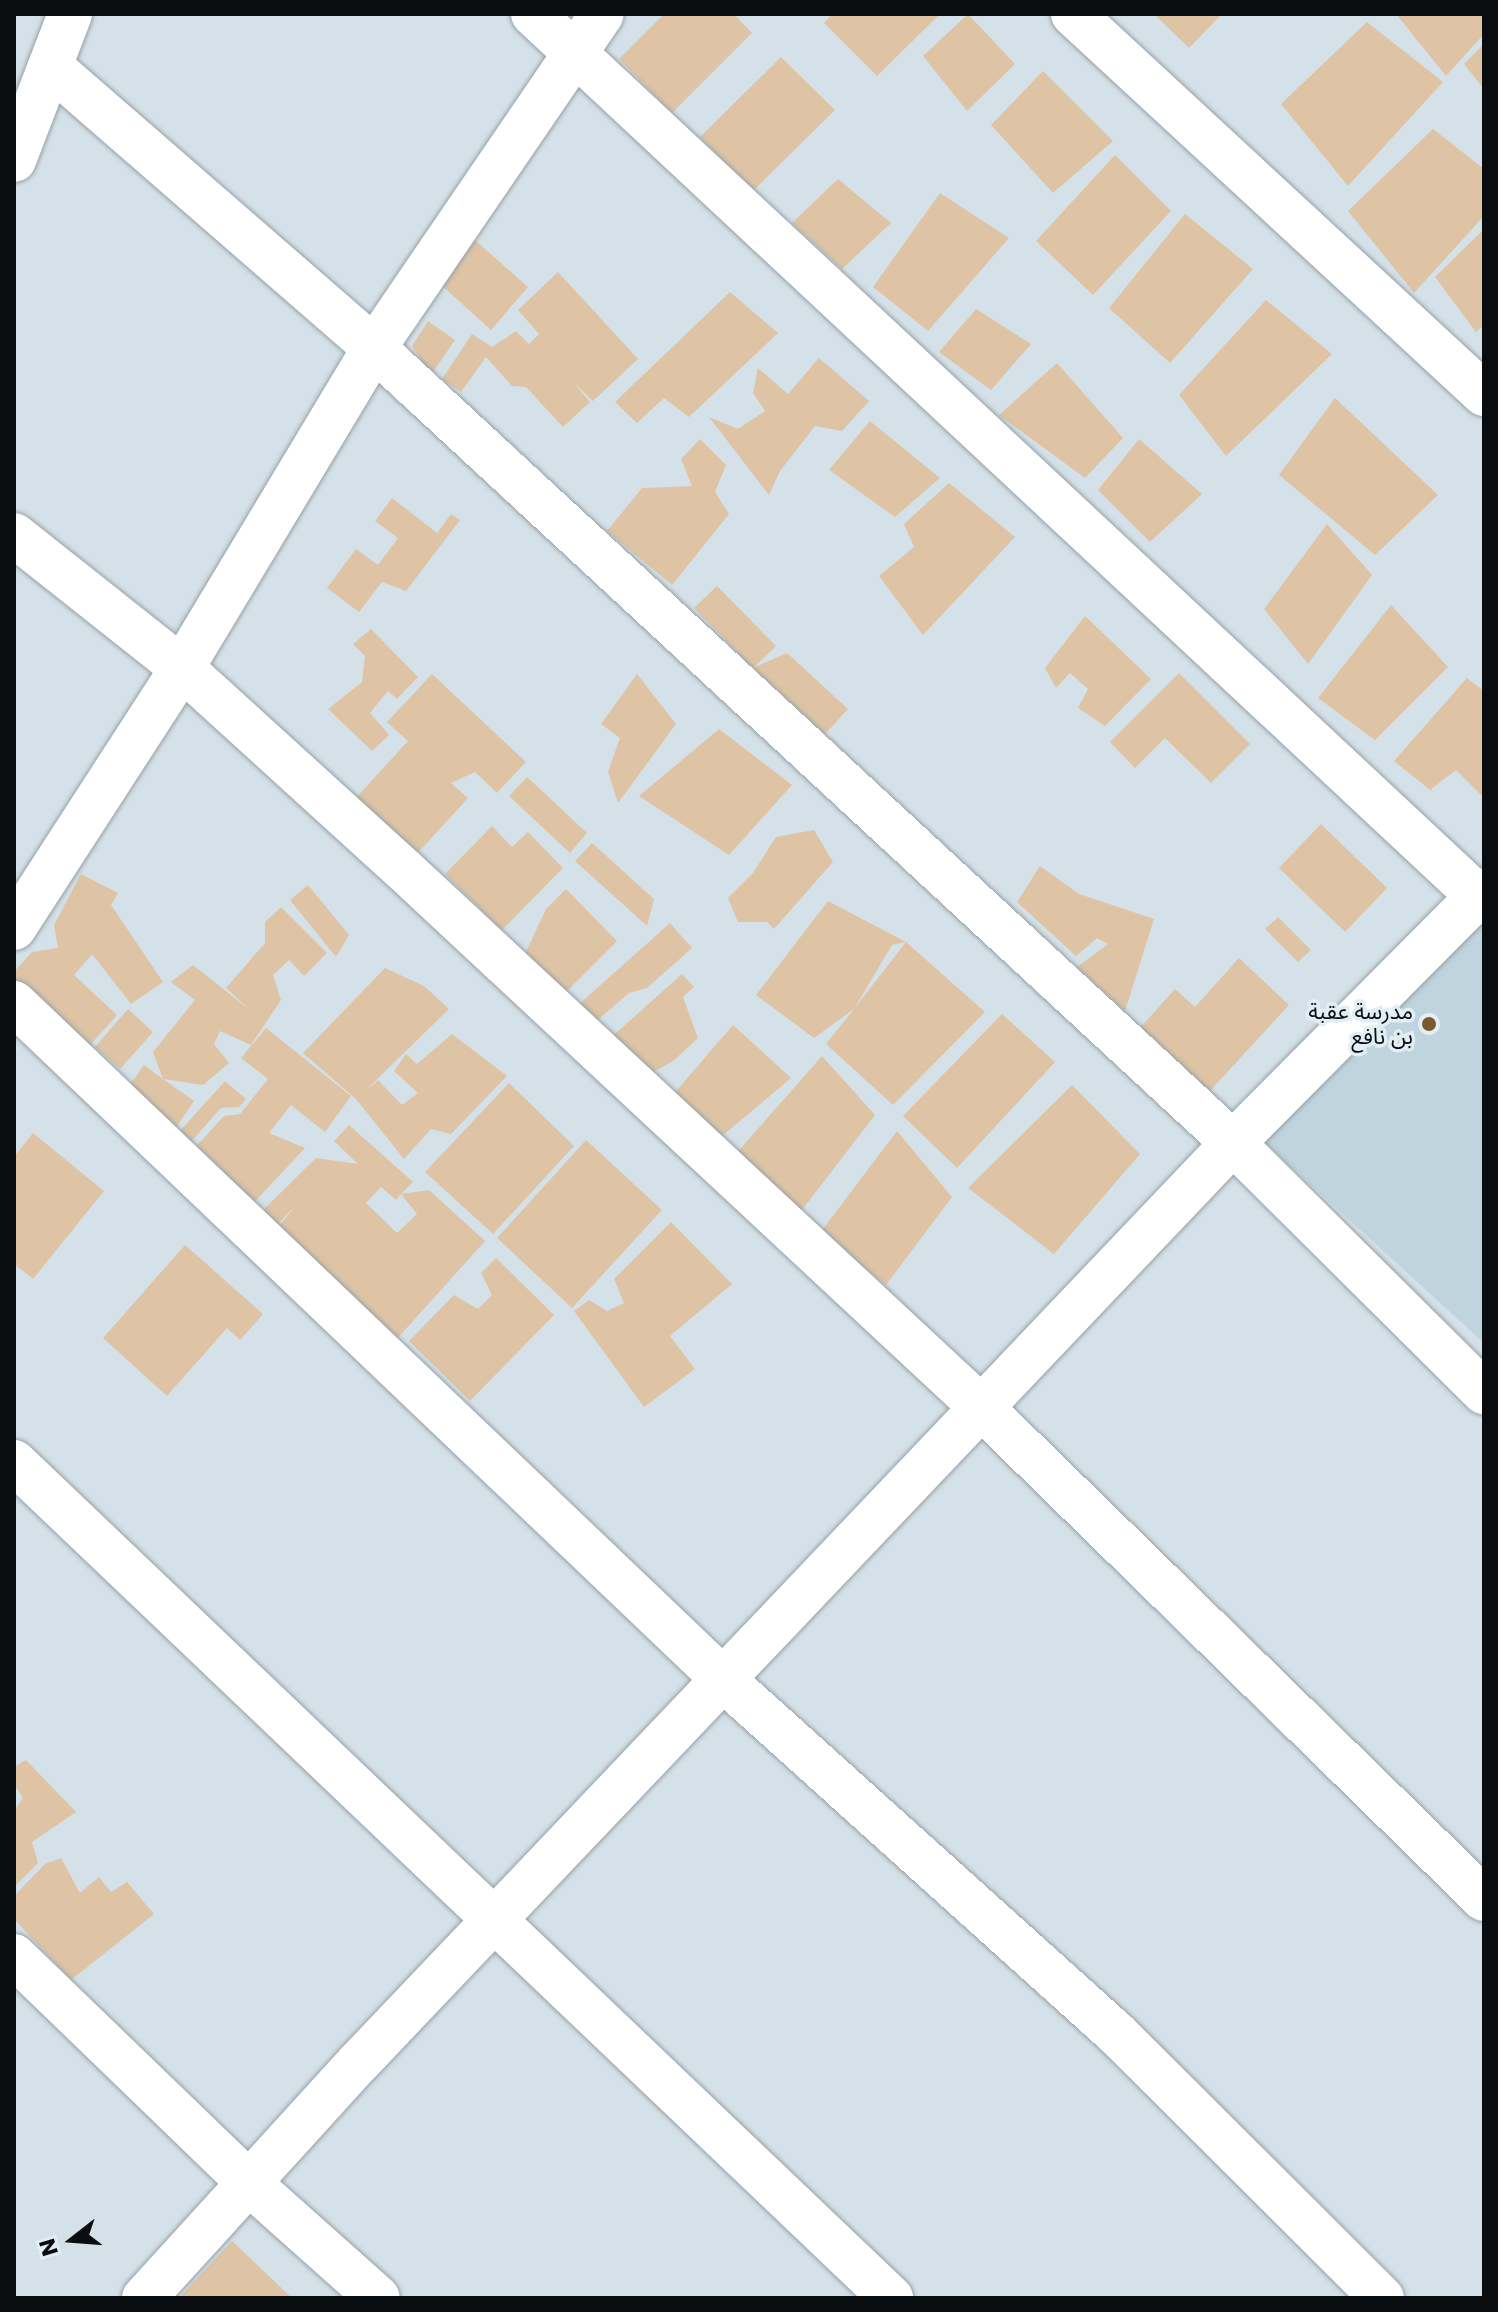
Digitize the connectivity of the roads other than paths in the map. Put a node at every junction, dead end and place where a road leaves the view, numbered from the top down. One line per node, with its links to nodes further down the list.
1 (70, 14): 6 (street)
2 (533, 14): 5 (street)
3 (602, 14): 5 (street)
4 (1073, 14): 9 (street)
5 (572, 52): 8 (street); 12 (street)
6 (50, 66): 7 (street); 8 (street)
7 (14, 160)
8 (374, 348): 11 (street); 15 (street)
9 (1484, 394)
10 (14, 535): 11 (street)
11 (182, 668): 13 (street); 17 (street)
12 (1481, 893): 15 (street)
13 (14, 928)
14 (14, 1003): 19 (street)
15 (1233, 1143): 16 (street); 17 (street)
16 (1484, 1392)
17 (983, 1409): 19 (street); 20 (street)
18 (14, 1462): 21 (street)
19 (726, 1682): 21 (street); 27 (street)
20 (1484, 1899)
21 (493, 1921): 23 (street); 26 (street)
22 (14, 1956): 23 (street)
23 (250, 2184): 24 (street); 25 (street)
24 (144, 2298)
25 (378, 2298)
26 (891, 2298)
27 (1382, 2298)

